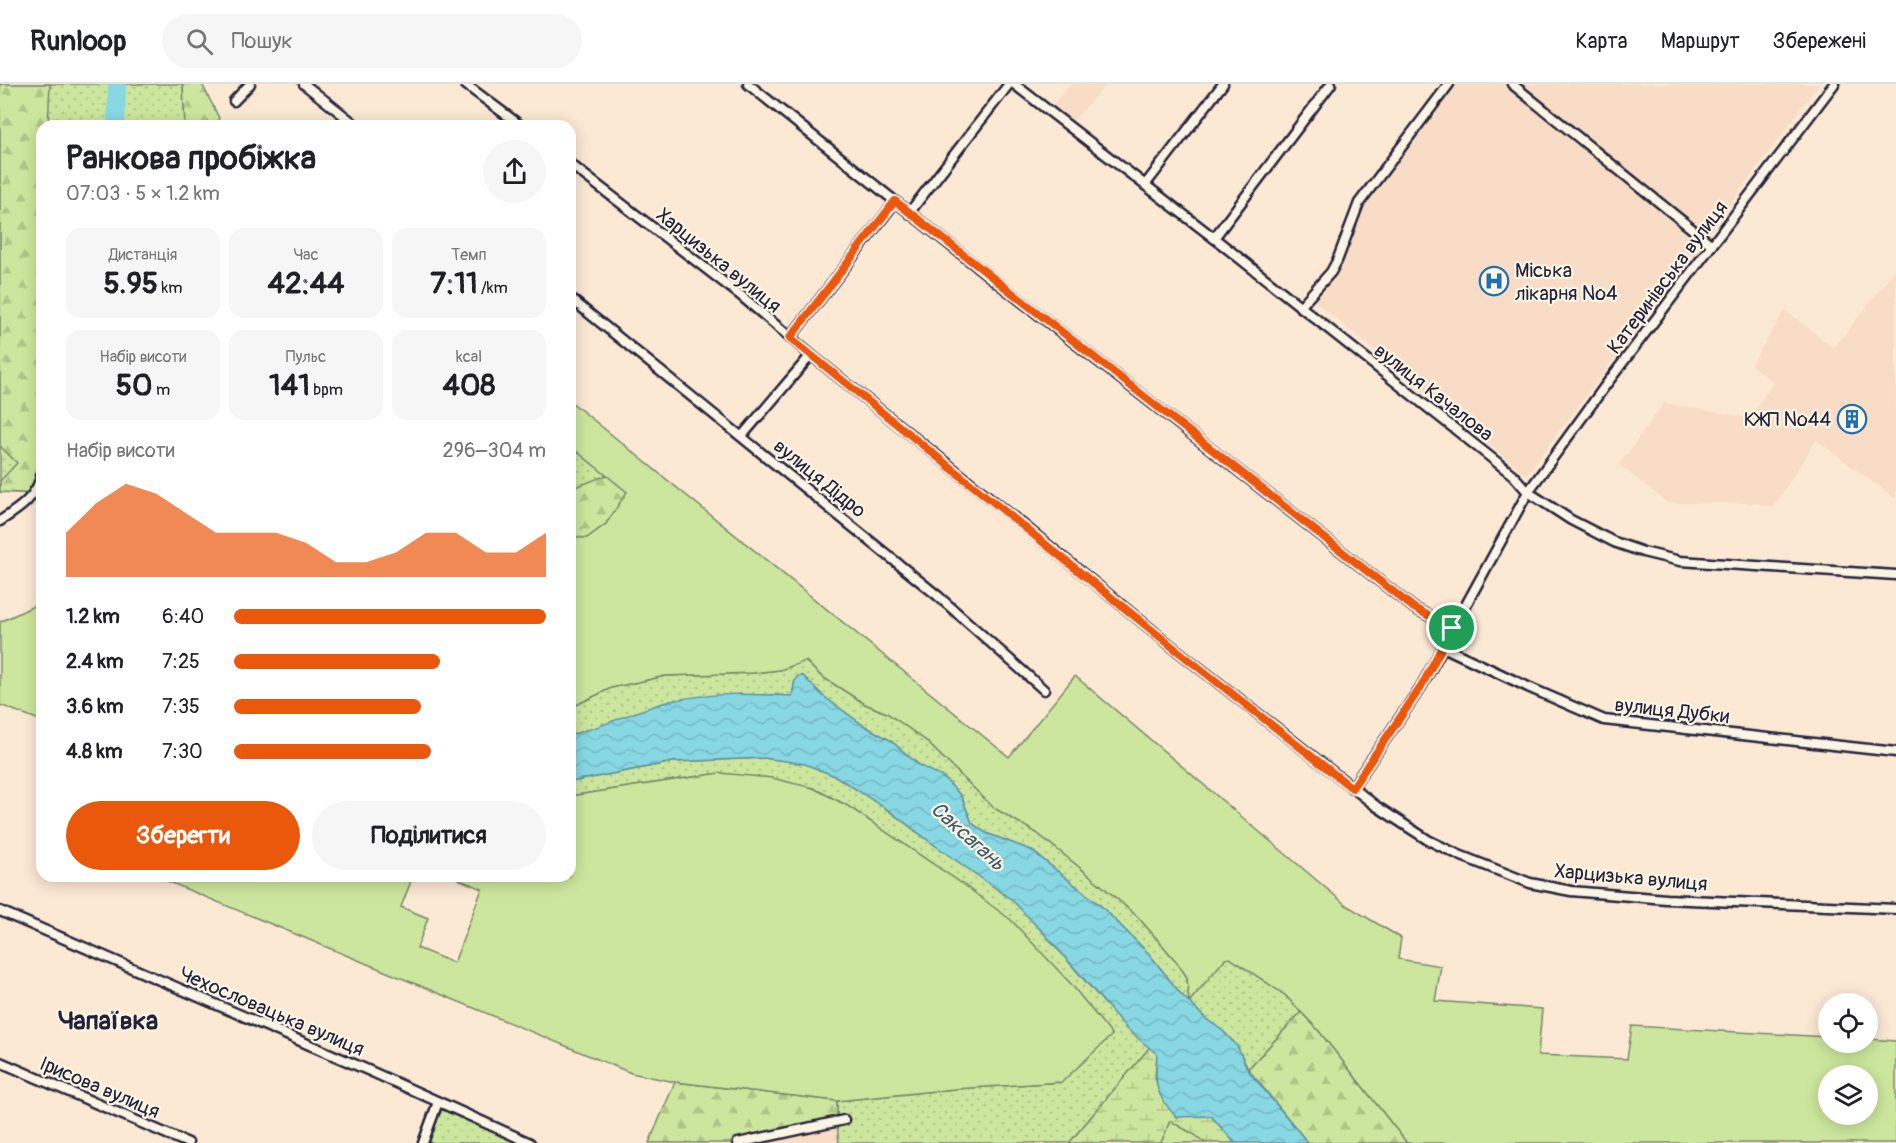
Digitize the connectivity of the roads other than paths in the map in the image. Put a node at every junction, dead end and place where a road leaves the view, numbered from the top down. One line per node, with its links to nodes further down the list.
1 (250, 84): 12 (street)
2 (304, 84): 13 (street)
3 (465, 84): 14 (street)
4 (748, 84): 17 (street)
5 (1009, 84): 18 (street)
6 (1014, 84): 16 (street, вулиця Качалова)
7 (1223, 84): 16 (street)
8 (1331, 84): 19 (street)
9 (1449, 84): 22 (street)
10 (1512, 84): 20 (street)
11 (1834, 84): 20 (street, Катеринівська вулиця)
12 (234, 100)
13 (349, 120)
14 (513, 120)
15 (576, 169): 23 (street, Харцизька вулиця)
16 (1144, 185): 19 (street, вулиця Качалова)
17 (895, 201): 18 (street); 23 (street)
18 (909, 213): 30 (street)
19 (1214, 238): 22 (street, вулиця Качалова)
20 (1712, 244): 27 (street, Катеринівська вулиця)
21 (576, 303): 25 (street, вулиця Дідро)
22 (1300, 307): 27 (street, вулиця Качалова)
23 (790, 338): 24 (street, Харцизька вулиця)
24 (811, 355): 25 (street); 34 (street, Харцизька вулиця)
25 (742, 436): 32 (street, вулиця Дідро)
26 (36, 491): 28 (street)
27 (1528, 492): 29 (street, вулиця Качалова); 30 (street)
28 (0, 521)
29 (1896, 575)
30 (1452, 628): 31 (street)
31 (1443, 647): 33 (street, вулиця Дубки); 34 (street)
32 (1044, 690)
33 (1896, 752)
34 (1352, 788): 35 (street, Харцизька вулиця)
35 (1896, 909)
36 (0, 911): 38 (street, Чехословацька вулиця)
37 (0, 1062): 40 (street, Ірисова вулиця)
38 (438, 1102): 41 (street); 42 (street, Чехословацька вулиця)
39 (844, 1120): 43 (street)
40 (188, 1143)
41 (423, 1143)
42 (530, 1143)
43 (738, 1143)

